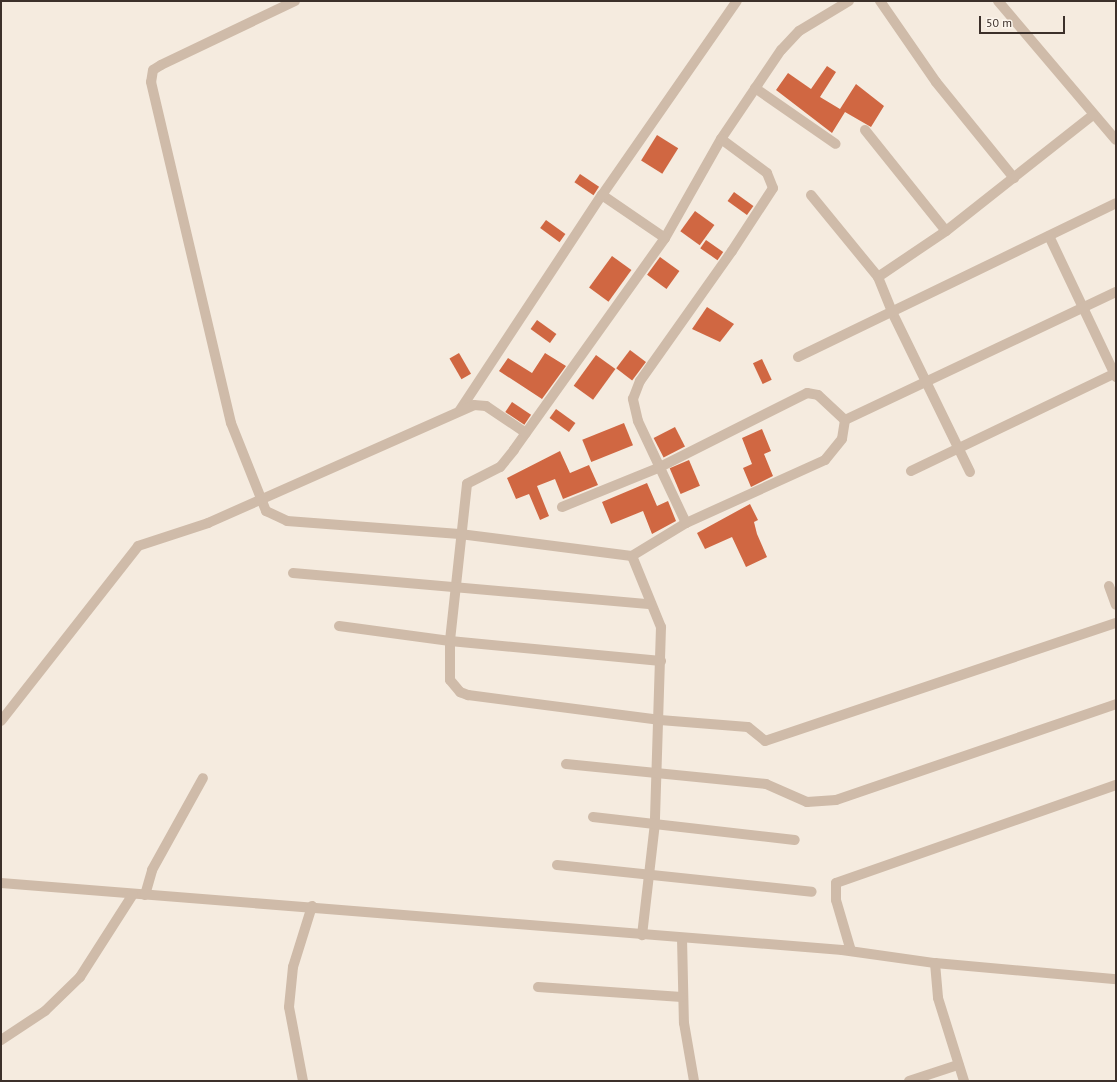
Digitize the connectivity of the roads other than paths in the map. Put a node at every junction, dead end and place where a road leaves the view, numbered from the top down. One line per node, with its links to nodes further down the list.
1 (295, 1): 33 (street)
2 (737, 1): 13 (street)
3 (849, 1): 6 (street)
4 (880, 1): 12 (street)
5 (998, 1): 7 (street)
6 (755, 88): 9 (street); 11 (street)
7 (1093, 114): 10 (street); 12 (street)
8 (864, 130): 16 (street)
9 (721, 139): 18 (street); 30 (street)
10 (1116, 140)
11 (836, 144)
12 (1014, 178): 16 (street)
13 (602, 195): 18 (street); 26 (street)
14 (811, 195): 19 (street)
15 (1116, 203): 17 (street)
16 (946, 231): 19 (street)
17 (1049, 236): 21 (street); 22 (street)
18 (665, 238): 28 (street)
19 (878, 277): 22 (street)
20 (1116, 292): 21 (street)
21 (1084, 308): 24 (street); 25 (street)
22 (892, 312): 23 (street); 25 (street)
23 (798, 357)
24 (1116, 374): 29 (street)
25 (927, 380): 27 (street); 29 (street)
26 (460, 410): 28 (street); 33 (street)
27 (845, 420): 30 (street); 35 (street)
28 (526, 432): 36 (street)
29 (959, 448): 31 (street); 32 (street)
30 (658, 468): 34 (street); 35 (street)
31 (911, 471)
32 (970, 472)
33 (259, 498): 36 (street); 48 (street)
34 (562, 507)
35 (686, 523): 37 (street)
36 (460, 534): 37 (street); 40 (street)
37 (632, 556): 41 (street)
38 (293, 573): 40 (street)
39 (1109, 586): 42 (street)
40 (455, 588): 41 (street); 45 (street)
41 (649, 604): 46 (street)
42 (1116, 605)
43 (1116, 623): 49 (street)
44 (339, 626): 45 (street)
45 (450, 641): 46 (street); 49 (street)
46 (661, 660): 49 (street)
47 (1116, 704): 51 (street)
48 (1, 720)
49 (660, 720): 51 (street)
50 (566, 764): 51 (street)
51 (657, 770): 55 (street)
52 (203, 778): 62 (street)
53 (1116, 785): 66 (street)
54 (592, 817): 55 (street)
55 (655, 823): 56 (street); 58 (street)
56 (795, 840)
57 (557, 865): 58 (street)
58 (651, 874): 60 (street); 64 (street)
59 (1, 884): 61 (street)
60 (812, 892)
61 (133, 894): 62 (street); 71 (street)
62 (145, 895): 63 (street)
63 (312, 906): 64 (street); 73 (street)
64 (642, 935): 65 (street)
65 (682, 938): 66 (street); 70 (street)
66 (851, 951): 67 (street)
67 (935, 963): 68 (street); 72 (street)
68 (1116, 979)
69 (538, 987): 70 (street)
70 (682, 997): 74 (street)
71 (1, 1040)
72 (958, 1065): 75 (street); 76 (street)
73 (303, 1081)
74 (694, 1081)
75 (909, 1081)
76 (964, 1081)

